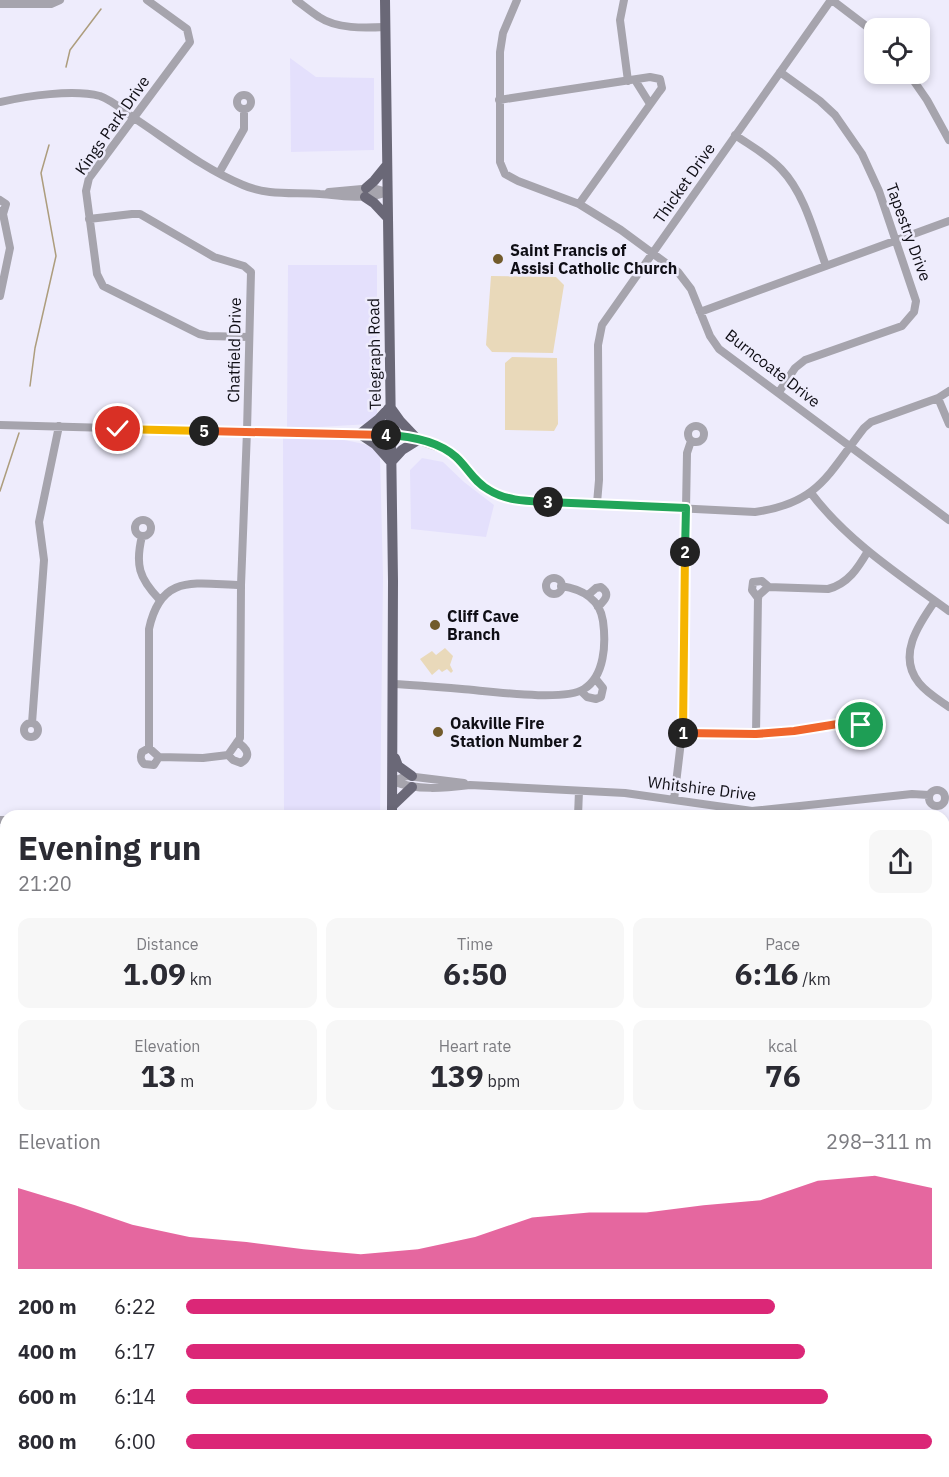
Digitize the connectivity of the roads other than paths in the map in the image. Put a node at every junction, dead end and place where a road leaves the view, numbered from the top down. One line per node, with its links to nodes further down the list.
1 (60, 0): 8 (street)
2 (147, 0): 19 (street, Kings Park Drive)
3 (296, 0): 10 (street)
4 (385, 0): 10 (main road, Telegraph Road)
5 (517, 0): 14 (street, Burncoate Drive)
6 (624, 0): 12 (street)
7 (831, 0): 9 (street); 11 (street, Thicket Drive)
8 (0, 4)
9 (864, 25)
10 (385, 27): 23 (main road, Telegraph Road)
11 (780, 72): 21 (street, Thicket Drive); 33 (street, Tapestry Drive)
12 (631, 81): 14 (street); 16 (street); 16 (street)
13 (916, 84): 20 (street)
14 (499, 100): 28 (street, Burncoate Drive)
15 (0, 102): 19 (street)
16 (650, 104): 28 (street)
17 (244, 110): 24 (street)
18 (949, 116): 20 (street)
19 (134, 118): 24 (street); 31 (street, Kings Park Drive)
20 (938, 118): 22 (street)
21 (735, 135): 34 (street, Thicket Drive); 35 (street)
22 (949, 140)
23 (387, 165): 25 (main road, Telegraph Road); 26 (main road)
24 (219, 173): 26 (street)
25 (387, 192): 26 (street); 30 (main road, Telegraph Road)
26 (365, 193): 30 (main road)
27 (0, 200): 29 (street)
28 (579, 204): 34 (street, Burncoate Drive)
29 (2, 213): 36 (street)
30 (387, 218): 42 (main road, Telegraph Road)
31 (89, 219): 38 (street, Kings Park Drive); 38 (street, Chatfield Drive)
32 (949, 222): 33 (street)
33 (897, 241): 35 (street); 40 (street, Tapestry Drive)
34 (653, 253): 37 (street, Burncoate Drive); 54 (street, Thicket Drive)
35 (826, 266): 37 (street)
36 (0, 296)
37 (700, 312): 40 (street, Burncoate Drive)
38 (248, 337): 46 (street, Chatfield Drive)
39 (949, 391): 41 (street)
40 (779, 392): 51 (street, Burncoate Drive)
41 (938, 398): 43 (street); 51 (street)
42 (390, 407): 47 (main road); 48 (main road, Telegraph Road); 49 (main road)
43 (949, 424)
44 (0, 425): 45 (street)
45 (59, 426): 46 (street); 71 (street)
46 (247, 431): 47 (street); 59 (street, Chatfield Drive)
47 (360, 434): 48 (street); 52 (main road)
48 (390, 435): 49 (street); 52 (main road, Telegraph Road)
49 (418, 440): 52 (main road); 54 (street)
50 (691, 441): 55 (street)
51 (849, 446): 53 (street); 56 (street, Burncoate Drive)
52 (391, 462): 67 (main road, Telegraph Road)
53 (811, 493): 55 (street); 58 (street)
54 (597, 503): 55 (street)
55 (686, 508): 72 (street)
56 (949, 520)
57 (142, 536): 62 (street)
58 (868, 551): 63 (street); 73 (street)
59 (241, 585): 62 (street); 76 (street, Chatfield Drive)
60 (561, 586): 61 (street)
61 (588, 595): 64 (street); 64 (street)
62 (159, 599): 74 (street)
63 (935, 601): 65 (street); 69 (street)
64 (598, 607): 66 (street)
65 (949, 611)
66 (595, 678): 68 (street); 68 (street)
67 (393, 684): 68 (street); 75 (main road, Telegraph Road)
68 (581, 691)
69 (949, 707)
70 (850, 722): 73 (street)
71 (32, 723)
72 (682, 733): 73 (street); 81 (street)
73 (756, 734)
74 (149, 748): 76 (street); 76 (street)
75 (393, 754): 77 (main road, Telegraph Road); 78 (main road)
76 (159, 757)
77 (393, 781): 78 (street, Whitshire Drive); 82 (main road, Telegraph Road)
78 (412, 781): 79 (street, Whitshire Drive); 83 (main road)
79 (579, 791): 81 (street, Whitshire Drive); 84 (street)
80 (929, 795): 86 (street, Whitshire Drive)
81 (674, 800): 85 (street, Whitshire Drive)
82 (392, 810)
83 (393, 810)
84 (578, 810)
85 (746, 810)
86 (762, 810)

